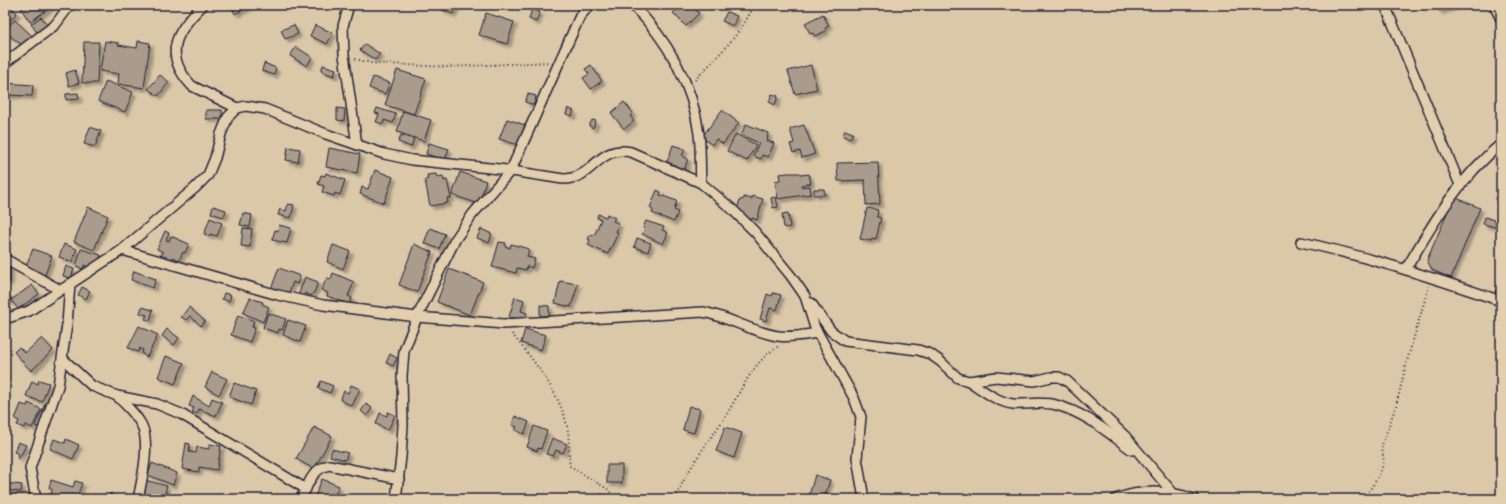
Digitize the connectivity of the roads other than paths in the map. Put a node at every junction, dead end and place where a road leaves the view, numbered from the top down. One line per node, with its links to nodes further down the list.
1 (70, 5): 9 (street)
2 (203, 5): 10 (street)
3 (349, 5): 12 (street)
4 (590, 5): 13 (street)
5 (632, 5): 14 (street)
6 (1384, 5): 15 (street)
7 (1494, 5): 8 (street)
8 (1501, 19)
9 (5, 63)
10 (236, 108): 12 (street); 17 (street)
11 (1501, 144): 15 (street)
12 (357, 145): 13 (street)
13 (511, 170): 14 (street); 24 (street)
14 (701, 184): 22 (street)
15 (1460, 185): 19 (street)
16 (1301, 242): 19 (street)
17 (122, 250): 20 (street); 24 (street)
18 (5, 259): 21 (street)
19 (1406, 269): 23 (street)
20 (70, 284): 21 (street); 27 (street)
21 (60, 290): 25 (street)
22 (805, 296): 26 (street); 28 (street)
23 (1501, 301)
24 (417, 317): 26 (street); 31 (street)
25 (5, 319)
26 (818, 334): 38 (street)
27 (62, 359): 29 (street); 34 (street)
28 (969, 381): 30 (street); 30 (street)
29 (117, 396): 32 (street); 35 (street)
30 (1140, 456): 33 (street)
31 (399, 479): 32 (street); 37 (street)
32 (306, 490): 36 (street)
33 (1172, 492): 39 (street); 40 (street)
34 (38, 498)
35 (138, 499)
36 (301, 499)
37 (396, 499)
38 (864, 499)
39 (1116, 499)
40 (1194, 499)

